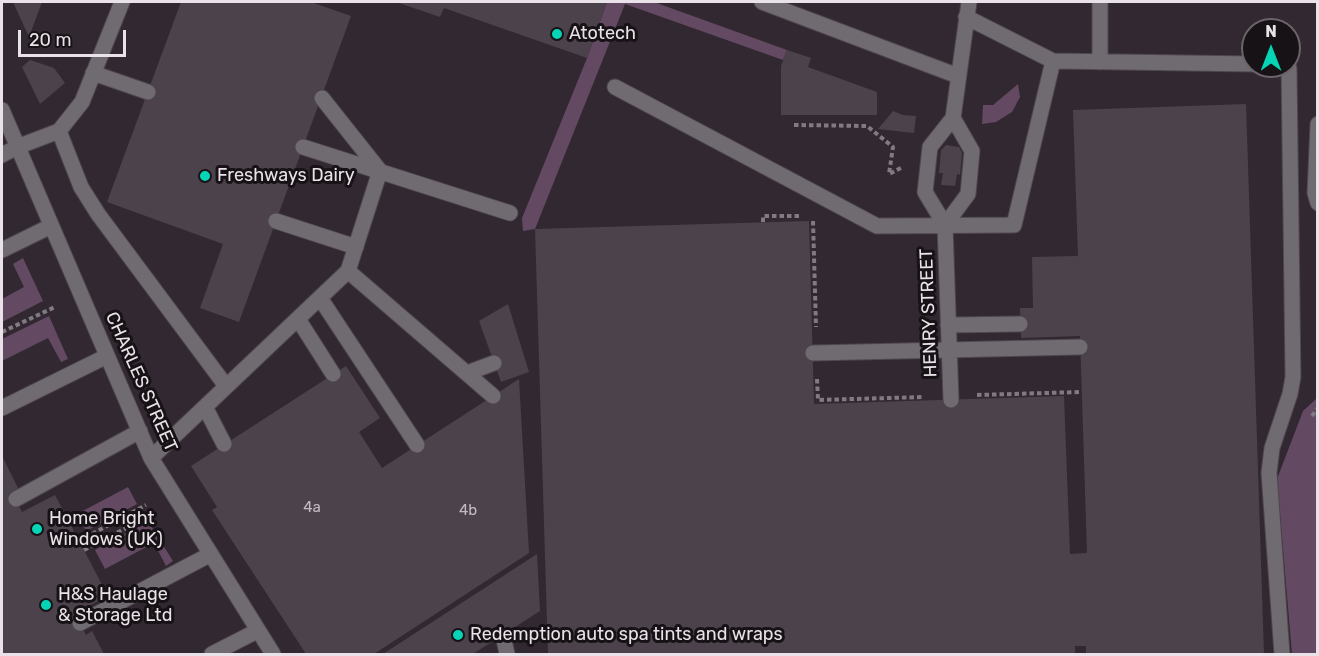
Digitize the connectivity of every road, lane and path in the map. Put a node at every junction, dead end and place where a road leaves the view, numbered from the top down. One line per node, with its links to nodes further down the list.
1 (122, 2): 9 (street)
2 (762, 2): 10 (street)
3 (969, 2): 5 (street)
4 (1100, 2): 7 (street)
5 (966, 17): 6 (street); 10 (street)
6 (1053, 61): 7 (street); 31 (street)
7 (1100, 62): 8 (street)
8 (1241, 64)
9 (93, 74): 13 (street); 19 (street)
10 (958, 76): 16 (street)
11 (1289, 78): 75 (street)
12 (615, 87): 31 (street)
13 (148, 92)
14 (322, 98): 24 (street)
15 (2, 110): 20 (street, CHARLES STREET)
16 (953, 118): 31 (street); 31 (street)
17 (1317, 124): 25 (street)
18 (794, 125): 23 (path)
19 (59, 131): 20 (street); 51 (street)
20 (17, 147): 22 (street); 32 (street, CHARLES STREET)
21 (303, 147): 24 (street)
22 (2, 154)
23 (907, 164)
24 (380, 171): 26 (street); 33 (street)
25 (1317, 203)
26 (510, 213)
27 (813, 215): 41 (path)
28 (803, 216): 30 (path)
29 (276, 221): 33 (street)
30 (763, 222)
31 (945, 225): 40 (street, HENRY STREET)
32 (51, 226): 34 (street); 46 (street, CHARLES STREET)
33 (356, 247): 35 (street)
34 (2, 250)
35 (348, 271): 36 (street); 48 (street)
36 (320, 298): 38 (street); 61 (street)
37 (55, 307): 42 (path)
38 (298, 319): 50 (street); 51 (street)
39 (1020, 324): 40 (street)
40 (948, 325): 44 (street, HENRY STREET)
41 (816, 329)
42 (2, 332)
43 (1080, 346): 44 (street)
44 (949, 350): 45 (street); 56 (street, HENRY STREET)
45 (813, 353)
46 (107, 356): 58 (street); 59 (street, CHARLES STREET)
47 (494, 363): 48 (street)
48 (467, 373): 54 (street)
49 (817, 373): 55 (path)
50 (333, 374)
51 (226, 386): 57 (street)
52 (1082, 392): 53 (path)
53 (972, 395)
54 (493, 396)
55 (934, 397)
56 (951, 400)
57 (205, 407): 60 (street); 62 (street)
58 (2, 408)
59 (140, 431): 62 (street, CHARLES STREET); 63 (street)
60 (224, 444)
61 (417, 445)
62 (151, 458): 68 (street, CHARLES STREET)
63 (16, 500)
64 (146, 505): 66 (path)
65 (151, 514): 67 (path)
66 (79, 540)
67 (84, 550)
68 (211, 554): 69 (street); 70 (street, CHARLES STREET)
69 (80, 623)
70 (257, 631): 72 (street); 73 (street, CHARLES STREET)
71 (503, 635): 74 (street)
72 (212, 654)
73 (273, 654)
74 (507, 654)
75 (1282, 654)

